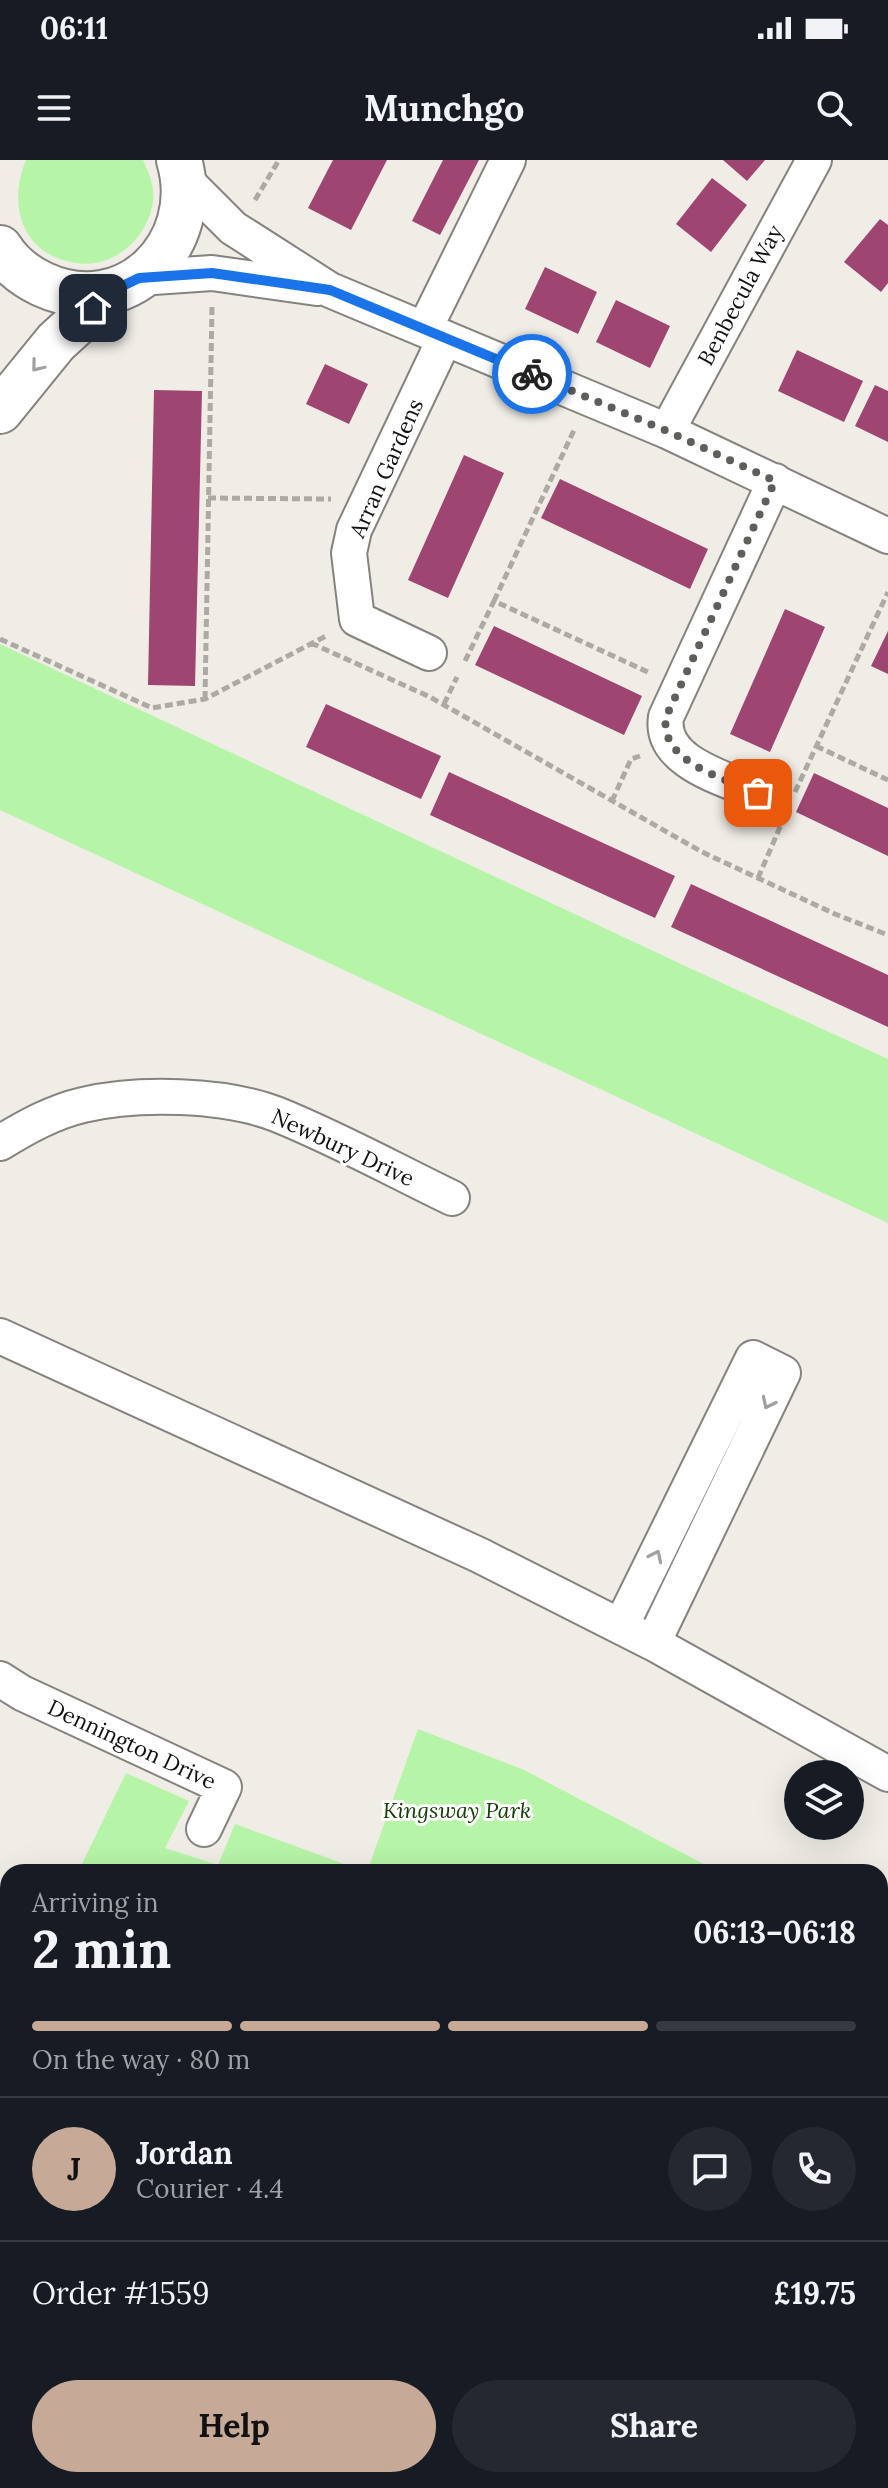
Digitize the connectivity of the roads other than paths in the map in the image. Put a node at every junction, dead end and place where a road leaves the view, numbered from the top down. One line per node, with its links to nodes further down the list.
1 (508, 160): 7 (street, Arran Gardens)
2 (814, 160): 9 (street, Benbecula Way)
3 (182, 170): 5 (main road); 6 (street)
4 (0, 248): 5 (main road)
5 (126, 284): 6 (street); 8 (main road, one-way to 8)
6 (330, 290): 7 (street)
7 (435, 333): 9 (street); 12 (street, Arran Gardens)
8 (0, 411)
9 (667, 431): 10 (street)
10 (775, 481): 11 (street); 13 (street)
11 (888, 536)
12 (429, 653)
13 (758, 793)
14 (0, 1143): 15 (street, Newbury Drive)
15 (452, 1198)
16 (0, 1336): 17 (street)
17 (621, 1626): 18 (street); 18 (street, one-way to 18)
18 (653, 1643): 20 (street)
19 (0, 1679): 21 (street, Dennington Drive)
20 (888, 1774)
21 (204, 1829)

